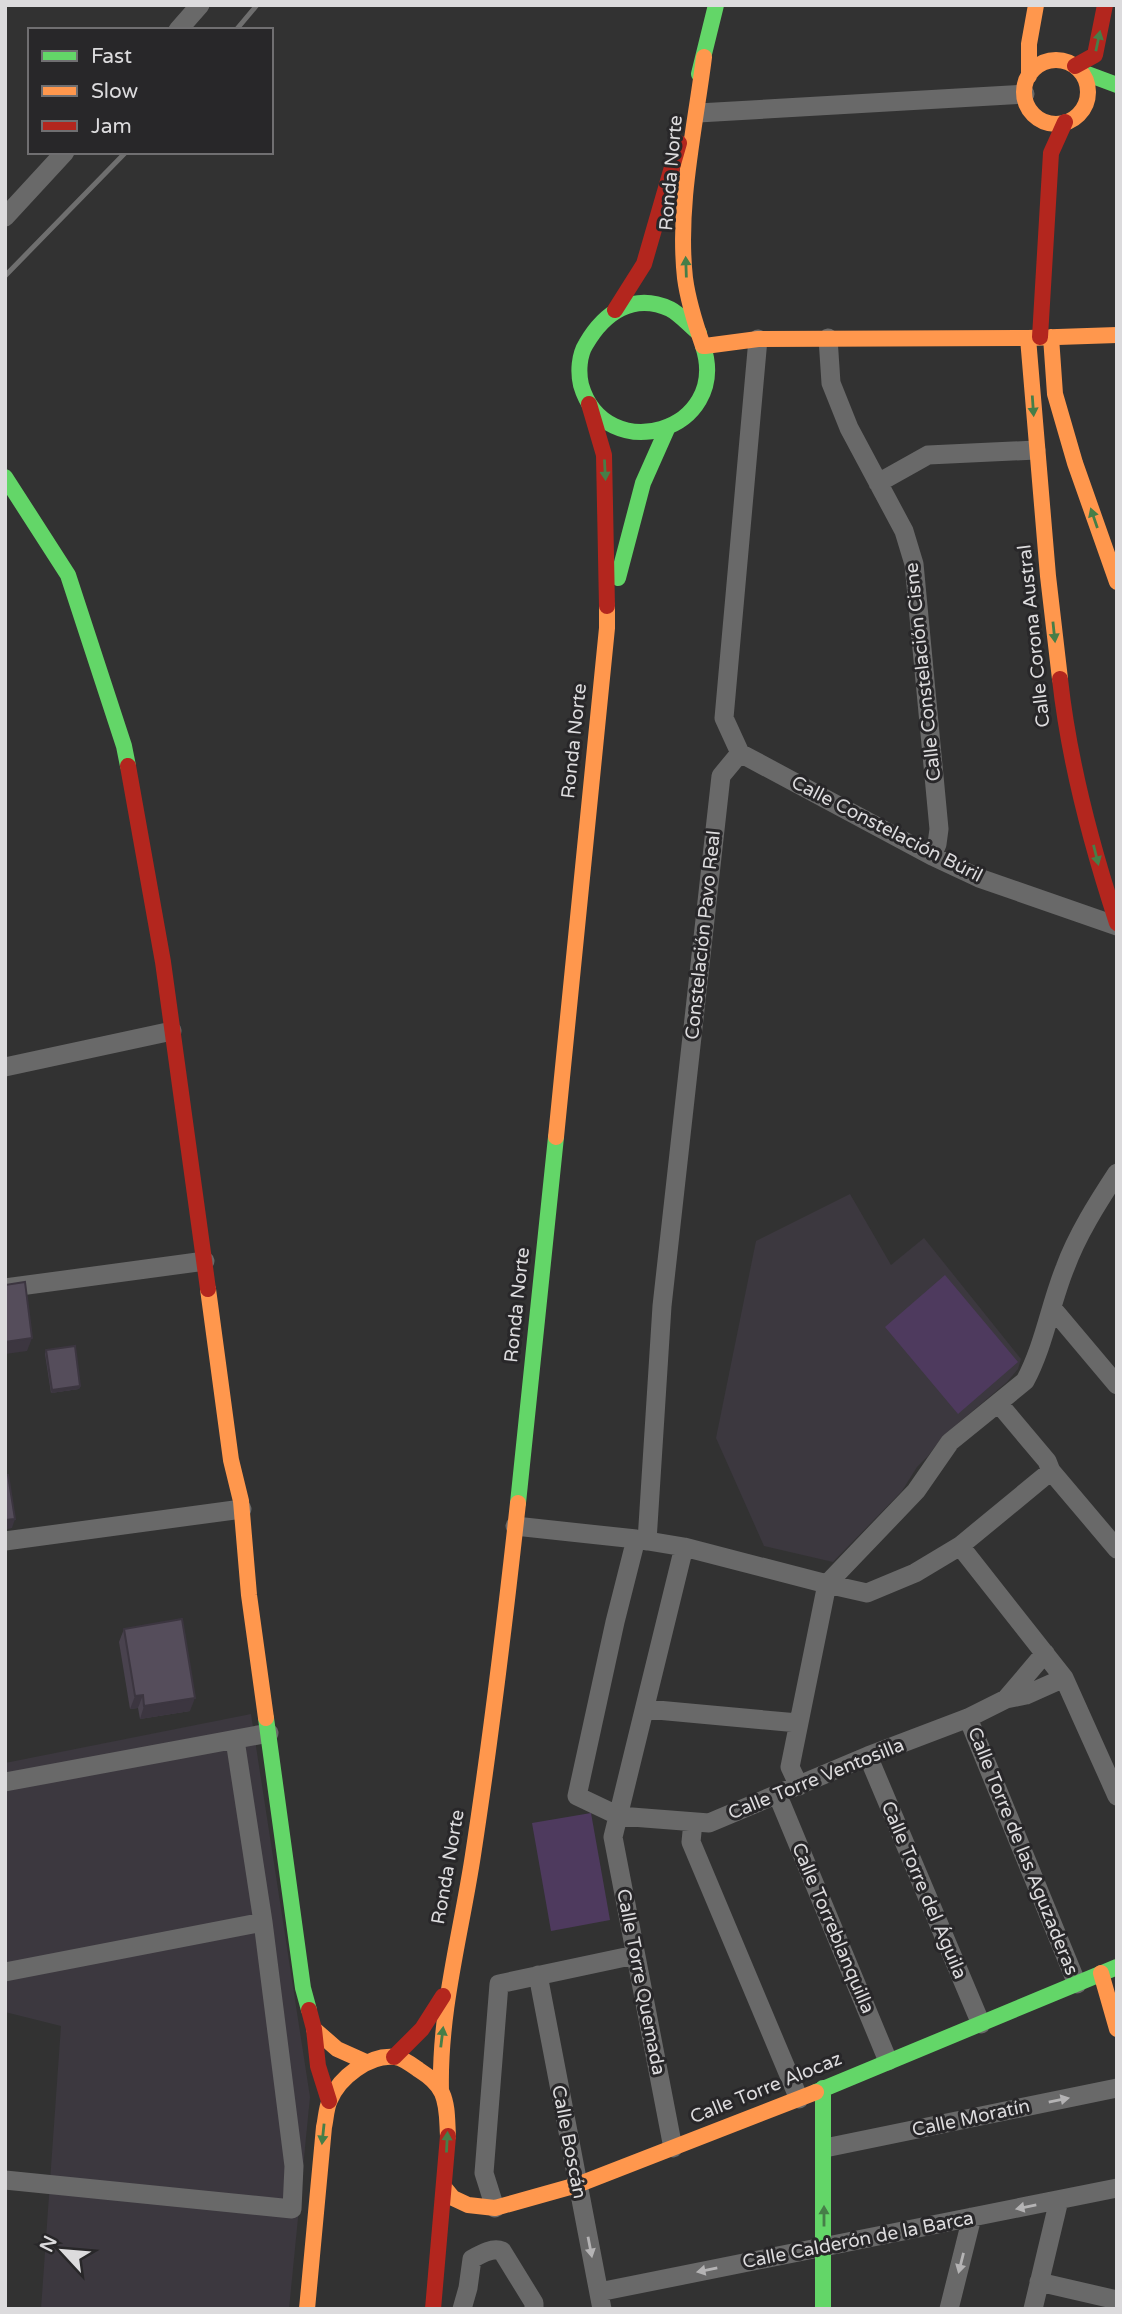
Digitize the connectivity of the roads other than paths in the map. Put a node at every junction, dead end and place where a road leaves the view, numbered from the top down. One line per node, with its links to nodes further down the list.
1 (200, 5): 5 (street)
2 (716, 5): 6 (street, Ronda Norte)
3 (1036, 5): 8 (street)
4 (1105, 5): 7 (street, one-way to 4)
5 (179, 28)
6 (704, 57): 11 (street, Ronda Norte); 17 (street, Ronda Norte)
7 (1078, 69): 8 (street); 9 (street); 10 (street)
8 (1027, 85): 11 (street); 12 (street)
9 (1117, 87): 10 (street)
10 (1087, 99): 13 (street)
11 (698, 113): 22 (street, Ronda Norte, one-way to 11)
12 (1034, 114): 13 (street); 14 (street)
13 (1065, 122): 14 (street)
14 (1051, 153): 19 (street)
15 (63, 154): 16 (street)
16 (5, 217)
17 (615, 310): 22 (street); 23 (street, Ronda Norte)
18 (1117, 334): 19 (street)
19 (1040, 337): 20 (street); 25 (street, Calle Corona Austral, one-way to 25); 28 (street, one-way to 19)
20 (828, 338): 21 (street); 27 (street, Calle Constelación Cisne)
21 (758, 339): 22 (street); 30 (street)
22 (702, 340): 24 (street, Ronda Norte)
23 (589, 404): 24 (street); 29 (street, Ronda Norte, one-way to 29)
24 (667, 429): 29 (street, Ronda Norte)
25 (1036, 450): 27 (street); 32 (street, Calle Corona Austral, one-way to 32)
26 (5, 477): 33 (street)
27 (877, 483): 31 (street, Calle Constelación Cisne)
28 (1117, 582)
29 (607, 628): 43 (street, Ronda Norte)
30 (740, 753): 31 (street, Calle Constelación Búril); 44 (street, Constelación Pavo Real)
31 (932, 856): 32 (street, Calle Constelación Búril)
32 (1117, 925)
33 (172, 1031): 34 (street); 36 (street)
34 (5, 1067)
35 (1117, 1173): 38 (street)
36 (205, 1261): 37 (street); 42 (street)
37 (5, 1288)
38 (1053, 1309): 39 (street); 40 (street)
39 (1117, 1385)
40 (999, 1404): 41 (street); 49 (street)
41 (1051, 1471): 46 (street); 48 (street)
42 (242, 1509): 45 (street); 56 (street)
43 (515, 1526): 44 (street); 70 (street, Ronda Norte)
44 (642, 1540): 47 (street); 63 (street)
45 (5, 1541)
46 (960, 1546): 49 (street); 50 (street)
47 (684, 1547): 49 (street); 53 (street, Calle Torre Quemada)
48 (1117, 1549)
49 (827, 1584): 55 (street)
50 (1045, 1653): 51 (street); 52 (street, Calle Torre Ventosilla)
51 (1064, 1678): 52 (street, Calle Torre Ventosilla); 62 (street)
52 (1006, 1699): 54 (street, Calle Torre Ventosilla)
53 (646, 1709): 55 (street); 63 (street, Calle Torre Quemada)
54 (968, 1718): 58 (street, Calle Torre Ventosilla); 71 (street, Calle Torre de las Aguzaderas)
55 (798, 1723): 60 (street)
56 (269, 1733): 57 (street); 73 (street)
57 (235, 1740): 59 (street); 65 (street)
58 (868, 1756): 60 (street, Calle Torre Ventosilla); 72 (street, Calle Torre del Águila)
59 (5, 1782)
60 (799, 1786): 61 (street, Calle Torre Ventosilla)
61 (778, 1796): 64 (street, Calle Torre Ventosilla); 76 (street, Calle Torreblanquilla)
62 (1117, 1796)
63 (619, 1816): 64 (street, Calle Torre Ventosilla); 66 (street, Calle Torre Quemada)
64 (693, 1822): 81 (street)
65 (263, 1922): 68 (street); 85 (street)
66 (635, 1955): 69 (street); 83 (street, Calle Torre Quemada)
67 (1109, 1970): 71 (street, Calle Torre Alocaz); 74 (street)
68 (5, 1972)
69 (538, 1975): 86 (street, Calle Boscán); 90 (street)
70 (449, 1984): 75 (street, Ronda Norte); 80 (street, Ronda Norte, one-way to 70)
71 (1077, 1984): 72 (street, Calle Torre Alocaz)
72 (981, 2024): 76 (street, Calle Torre Alocaz)
73 (314, 2029): 77 (street); 82 (street)
74 (1117, 2029)
75 (394, 2057): 77 (street); 80 (street)
76 (888, 2061): 78 (street, Calle Torre Alocaz)
77 (366, 2062): 82 (street)
78 (823, 2088): 81 (street, Calle Torre Alocaz); 84 (street)
79 (1117, 2088): 84 (street, Calle Moratín, one-way to 79)
80 (441, 2091): 87 (street, Ronda Norte, one-way to 80)
81 (799, 2099): 83 (street, Calle Torre Alocaz)
82 (329, 2101): 97 (street, one-way to 97)
83 (673, 2148): 86 (street, Calle Torre Alocaz)
84 (824, 2148): 92 (street, one-way to 84)
85 (5, 2180)
86 (577, 2185): 90 (street, Calle Torre Alocaz); 95 (street, Calle Boscán, one-way to 95)
87 (444, 2187): 90 (street, Calle Torre Alocaz); 93 (street, Ronda Norte)
88 (1117, 2188): 89 (street, Calle Calderón de la Barca)
89 (1059, 2200): 91 (street, Calle Calderón de la Barca, one-way to 91); 94 (street)
90 (495, 2208): 93 (street)
91 (972, 2217): 92 (street, Calle Calderón de la Barca); 102 (street, one-way to 102)
92 (824, 2247): 95 (street, Calle Calderón de la Barca, one-way to 95); 101 (street)
93 (438, 2259): 98 (street, Ronda Norte)
94 (1039, 2282): 96 (street); 103 (street)
95 (600, 2300)
96 (1117, 2300)
97 (307, 2309)
98 (433, 2309)
99 (463, 2309): 100 (street)
100 (534, 2309)
101 (823, 2309)
102 (949, 2309)
103 (1033, 2309)

